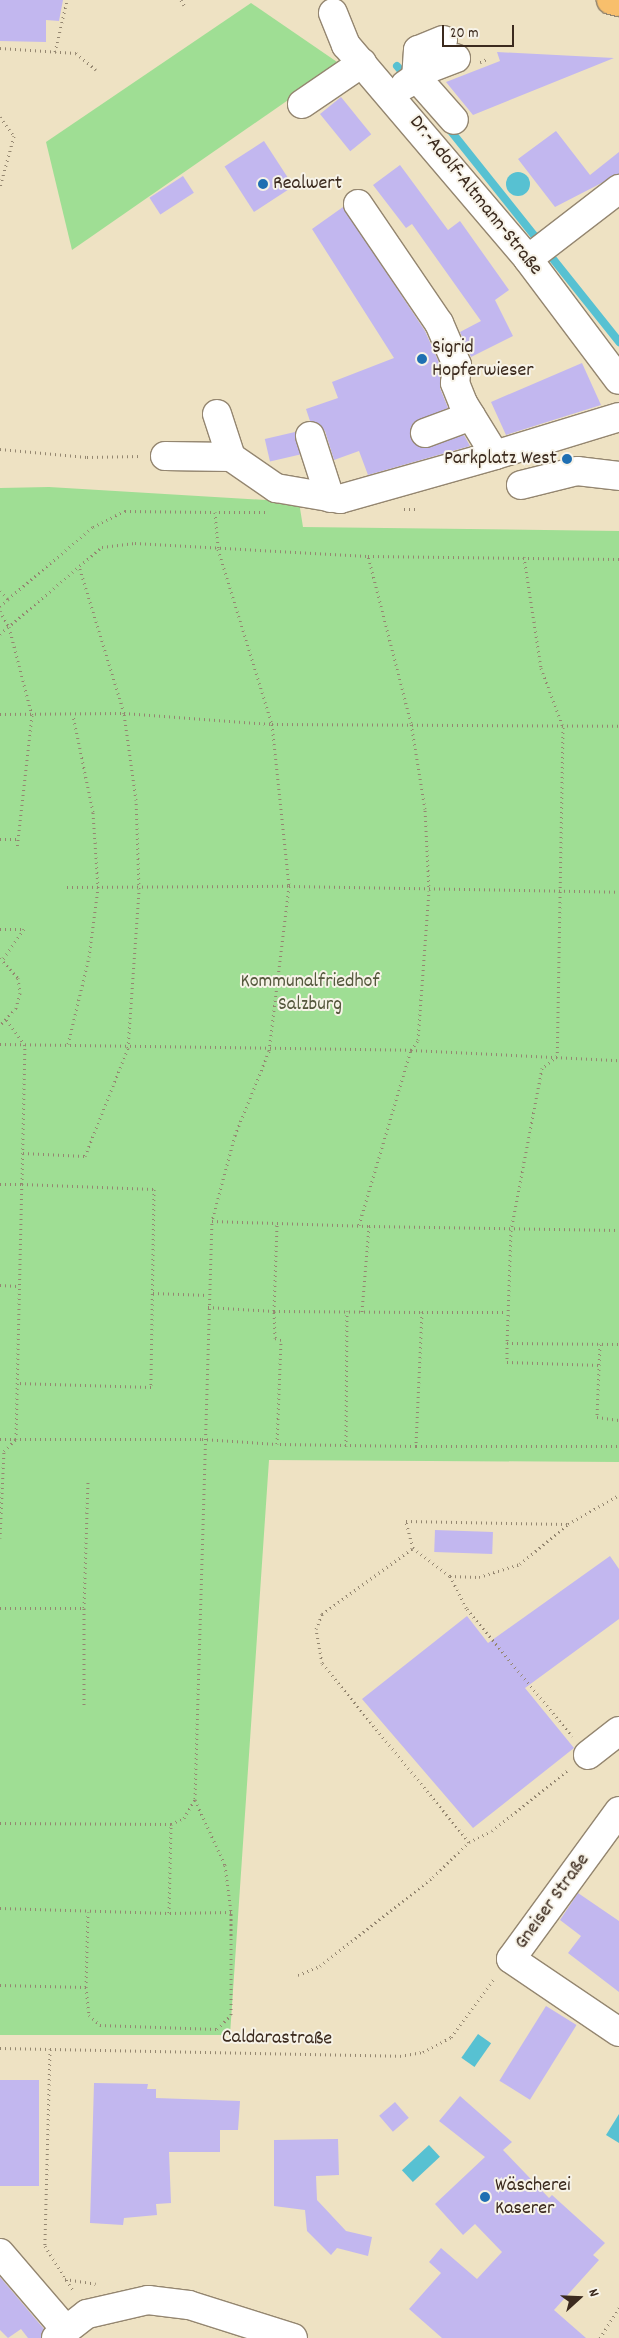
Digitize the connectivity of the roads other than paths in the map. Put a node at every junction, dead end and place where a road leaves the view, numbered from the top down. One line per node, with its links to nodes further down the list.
1 (611, 0): 2 (main road)
2 (619, 2)
3 (333, 13): 5 (street, Dr.-Adolf-Altmann-Straße)
4 (450, 49): 6 (street)
5 (362, 63): 6 (street, Dr.-Adolf-Altmann-Straße); 7 (street)
6 (404, 86): 8 (street); 11 (street, Dr.-Adolf-Altmann-Straße)
7 (302, 104)
8 (454, 120)
9 (619, 189): 11 (street)
10 (358, 204): 14 (street)
11 (533, 255): 12 (street, Dr.-Adolf-Altmann-Straße)
12 (619, 380)
13 (217, 414): 20 (street)
14 (471, 416): 16 (street); 18 (street)
15 (619, 417): 18 (street)
16 (424, 433)
17 (310, 436): 23 (street)
18 (495, 455): 23 (street)
19 (165, 456): 20 (street)
20 (231, 457): 23 (street)
21 (619, 476): 22 (street)
22 (521, 485)
23 (330, 498)
24 (619, 1731): 25 (street)
25 (588, 1755)
26 (619, 1811): 27 (street, Gneiser Straße)
27 (619, 2032)
28 (0, 2252): 29 (street)
29 (61, 2334): 30 (street)
30 (293, 2338)

